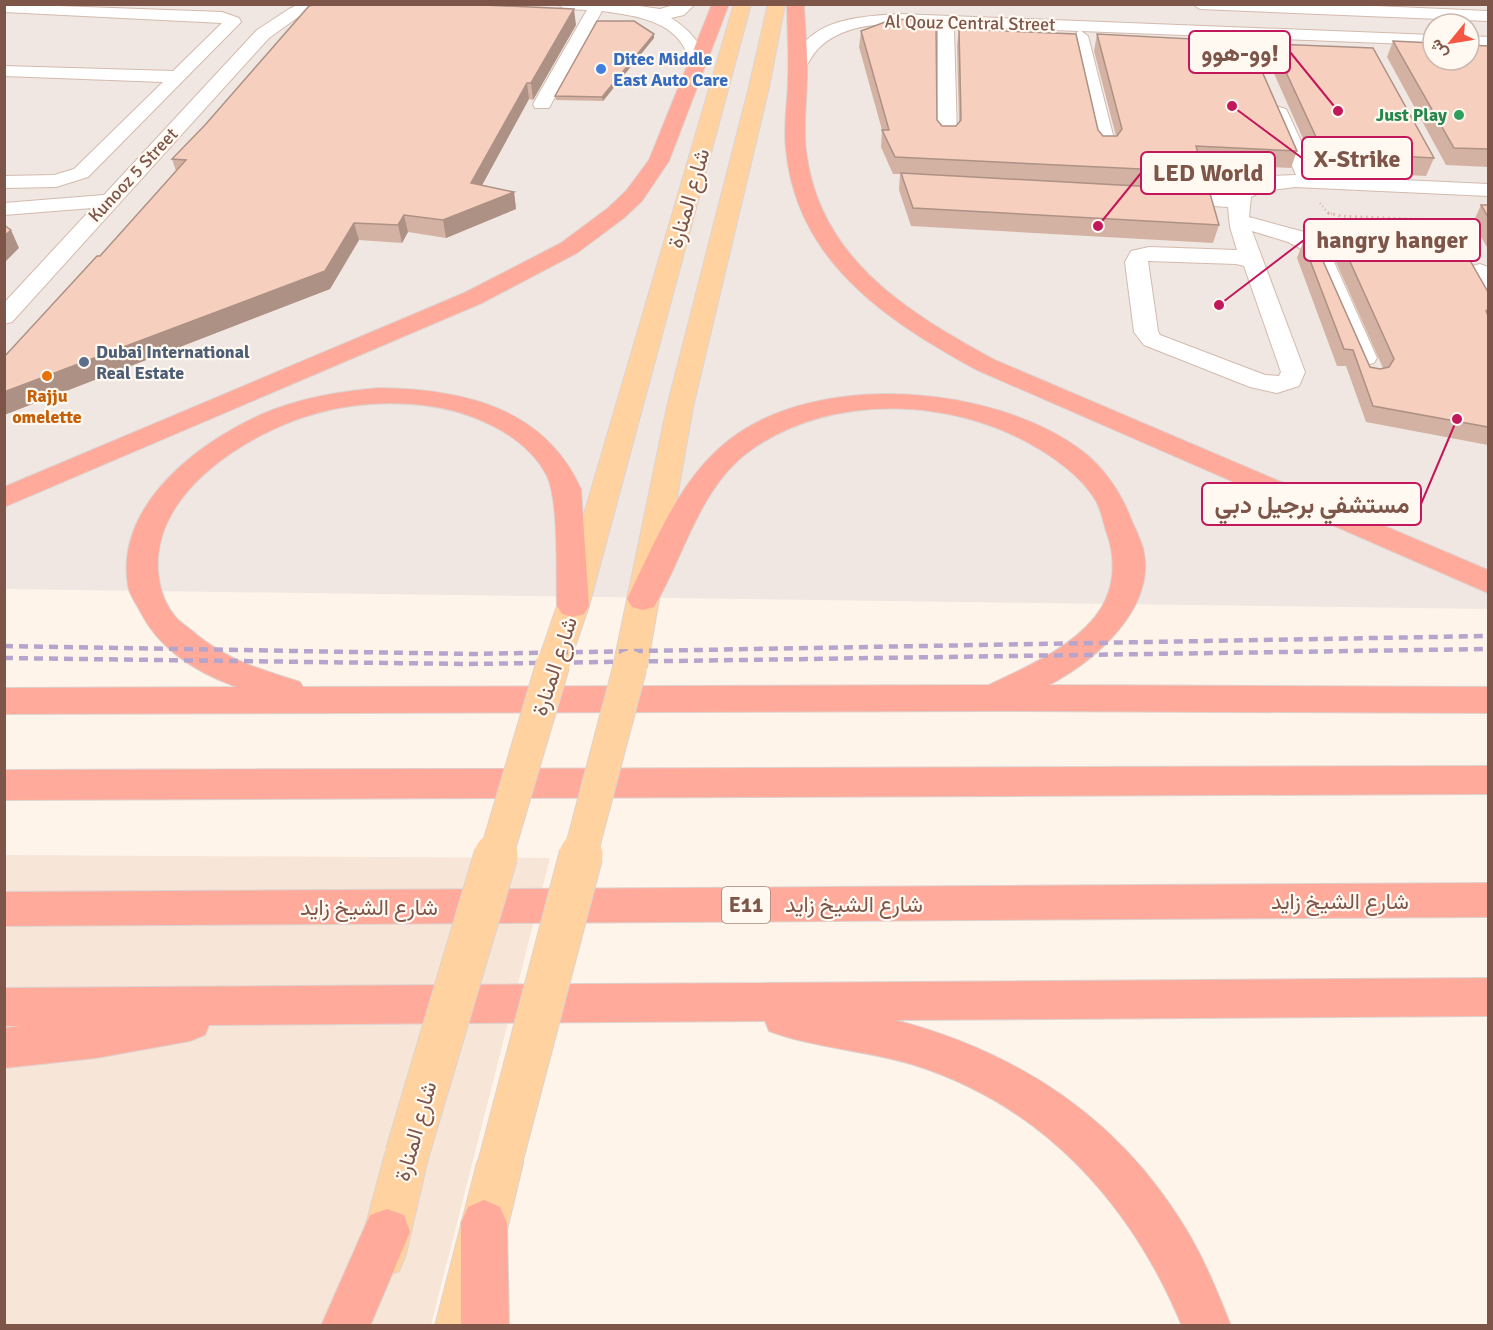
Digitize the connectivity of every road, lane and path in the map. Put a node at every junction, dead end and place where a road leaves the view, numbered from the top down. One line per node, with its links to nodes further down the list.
1 (315, 4): 21 (street, Kunooz 5 Street)
2 (565, 4): 11 (street)
3 (687, 4): 15 (street)
4 (721, 4): 26 (highway)
5 (743, 4): 52 (main road, شارع المنارة)
6 (777, 4): 51 (main road, شارع المنارة)
7 (795, 4): 27 (highway)
8 (954, 4): 20 (street, Al Qouz Central Street)
9 (1200, 4): 14 (street)
10 (272, 6): 21 (street, Kunooz 5 Street)
11 (597, 6): 15 (street); 31 (street)
12 (4, 7): 29 (street)
13 (1104, 11): 14 (street)
14 (1232, 11): 16 (street); 24 (street)
15 (642, 13): 26 (street)
16 (1420, 16): 17 (street)
17 (1488, 16)
18 (900, 19): 19 (street); 20 (street, Al Qouz Central Street); 27 (street, Al Qouz Central Street)
19 (946, 29): 22 (street); 32 (street)
20 (1159, 30): 24 (street, Al Qouz Central Street)
21 (263, 34): 41 (street, Kunooz 5 Street)
22 (1080, 36): 24 (street); 33 (street)
23 (1421, 40): 24 (street, Al Qouz Central Street)
24 (1248, 42): 25 (street)
25 (1421, 49)
26 (698, 62): 49 (highway)
27 (798, 66): 50 (highway)
28 (4, 71): 29 (street)
29 (179, 77): 35 (street)
30 (1272, 98): 36 (street)
31 (542, 104)
32 (946, 137)
33 (1106, 147)
34 (1436, 168): 37 (street)
35 (4, 182)
36 (1309, 182): 37 (street); 42 (street); 44 (path)
37 (1447, 189): 38 (street)
38 (1488, 189)
39 (1144, 196): 42 (street)
40 (7, 209): 41 (street)
41 (102, 209): 47 (street, Kunooz 5 Street)
42 (1239, 211): 45 (street); 48 (street)
43 (1488, 220): 44 (path)
44 (1453, 221): 46 (path)
45 (1251, 260): 45 (street)
46 (1484, 279)
47 (4, 317)
48 (1372, 376)
49 (4, 498)
50 (1488, 582)
51 (643, 599): 53 (highway); 66 (main road, شارع المنارة, bridge)
52 (573, 606): 56 (highway); 67 (main road, شارع المنارة, bridge)
53 (993, 698): 54 (highway); 56 (highway)
54 (1488, 700)
55 (4, 701): 56 (highway)
56 (318, 701)
57 (1488, 780): 58 (highway)
58 (4, 785)
59 (1488, 900): 60 (highway, شارع الشيخ زايد / E11)
60 (4, 909)
61 (1488, 997): 62 (highway)
62 (720, 1004): 63 (highway); 72 (highway)
63 (249, 1006): 64 (highway); 65 (highway)
64 (4, 1007)
65 (4, 1048)
66 (484, 1223): 70 (main road, شارع المنارة); 71 (highway)
67 (387, 1233): 68 (highway); 69 (main road, شارع المنارة)
68 (345, 1326)
69 (362, 1326)
70 (459, 1326)
71 (485, 1326)
72 (1207, 1326)

